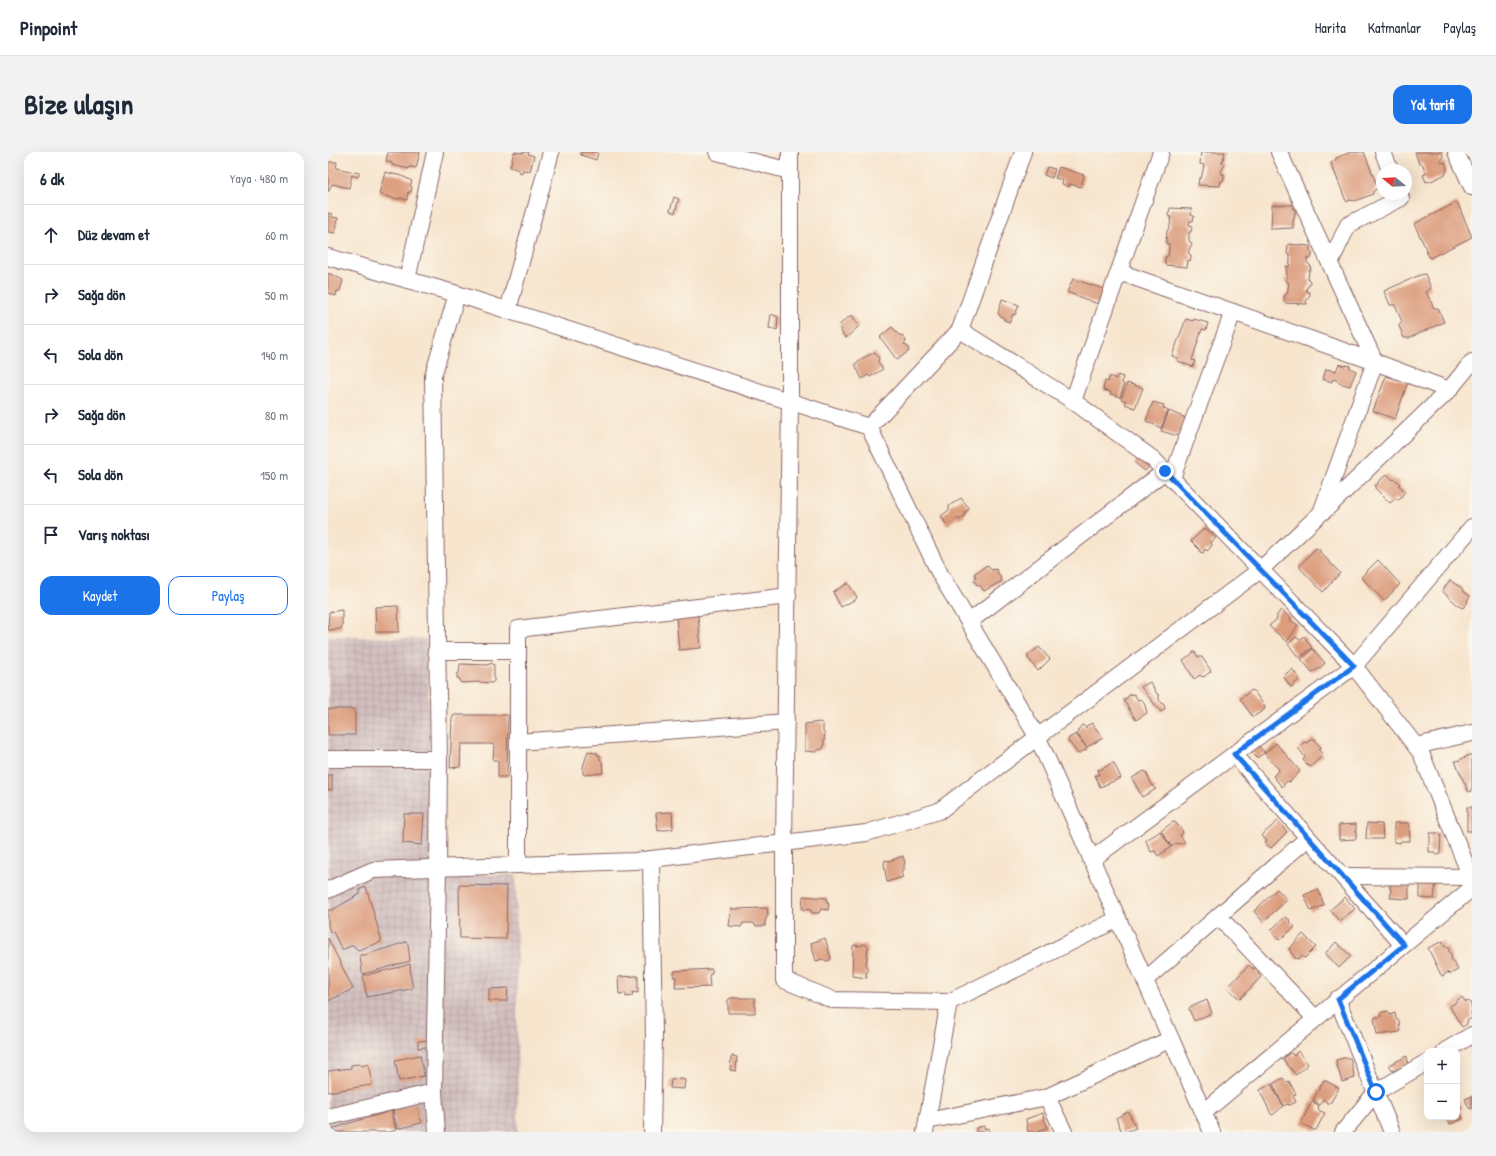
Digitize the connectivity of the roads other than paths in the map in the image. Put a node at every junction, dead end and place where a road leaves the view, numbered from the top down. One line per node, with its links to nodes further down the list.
1 (435, 152): 17 (street)
2 (551, 152): 19 (street)
3 (717, 152): 11 (street)
4 (790, 152): 11 (street)
5 (1023, 152): 21 (street)
6 (1161, 152): 16 (street)
7 (1279, 152): 15 (street)
8 (1383, 152): 10 (street)
9 (1456, 152): 12 (street)
10 (1388, 164)
11 (790, 171): 25 (street)
12 (1472, 187)
13 (1396, 200): 15 (street)
14 (328, 258): 17 (street)
15 (1330, 263): 22 (street)
16 (1119, 272): 20 (street); 26 (street)
17 (407, 280): 18 (street)
18 (457, 294): 19 (street); 34 (street)
19 (508, 310): 25 (street)
20 (1233, 312): 22 (street); 28 (street)
21 (960, 330): 26 (street); 27 (street)
22 (1375, 362): 24 (street); 29 (street)
23 (1472, 362): 24 (street)
24 (1449, 390): 29 (street)
25 (790, 401): 27 (street); 32 (street)
26 (1073, 401): 28 (street)
27 (869, 427): 33 (street)
28 (1168, 474): 31 (street); 33 (street)
29 (1321, 513): 31 (street)
30 (1472, 527): 36 (street)
31 (1260, 570): 36 (street); 39 (street)
32 (788, 596): 35 (street); 37 (street)
33 (969, 622): 39 (street)
34 (436, 651): 35 (street); 44 (street)
35 (518, 651): 40 (street)
36 (1354, 666): 41 (street); 42 (street)
37 (786, 722): 40 (street); 46 (street)
38 (1472, 733): 41 (street)
39 (1038, 738): 46 (street); 48 (street)
40 (518, 742): 49 (street)
41 (1416, 746): 52 (street)
42 (1234, 754): 45 (street); 48 (street)
43 (328, 759): 44 (street)
44 (439, 759): 50 (street)
45 (1308, 838): 51 (street); 54 (street)
46 (784, 843): 47 (street); 59 (street)
47 (651, 859): 49 (street); 72 (street)
48 (1092, 860): 55 (street)
49 (518, 865): 50 (street)
50 (438, 868): 53 (street); 65 (street)
51 (1343, 876): 52 (street); 56 (street)
52 (1472, 881): 56 (street)
53 (328, 890)
54 (1218, 916): 57 (street); 60 (street)
55 (1118, 919): 57 (street); 59 (street)
56 (1404, 945): 58 (street)
57 (1144, 980): 62 (street)
58 (1338, 999): 60 (street); 66 (street)
59 (949, 1002): 70 (street)
60 (1315, 1018): 68 (street)
61 (1472, 1036): 63 (street)
62 (1171, 1039): 67 (street); 68 (street)
63 (1450, 1048)
64 (1424, 1064): 66 (street)
65 (434, 1092): 69 (street); 71 (street)
66 (1376, 1092): 75 (street); 76 (street)
67 (1048, 1097): 70 (street); 73 (street)
68 (1203, 1113): 74 (street)
69 (328, 1117)
70 (926, 1126)
71 (437, 1132)
72 (652, 1132)
73 (1064, 1132)
74 (1212, 1132)
75 (1343, 1132)
76 (1392, 1132)

